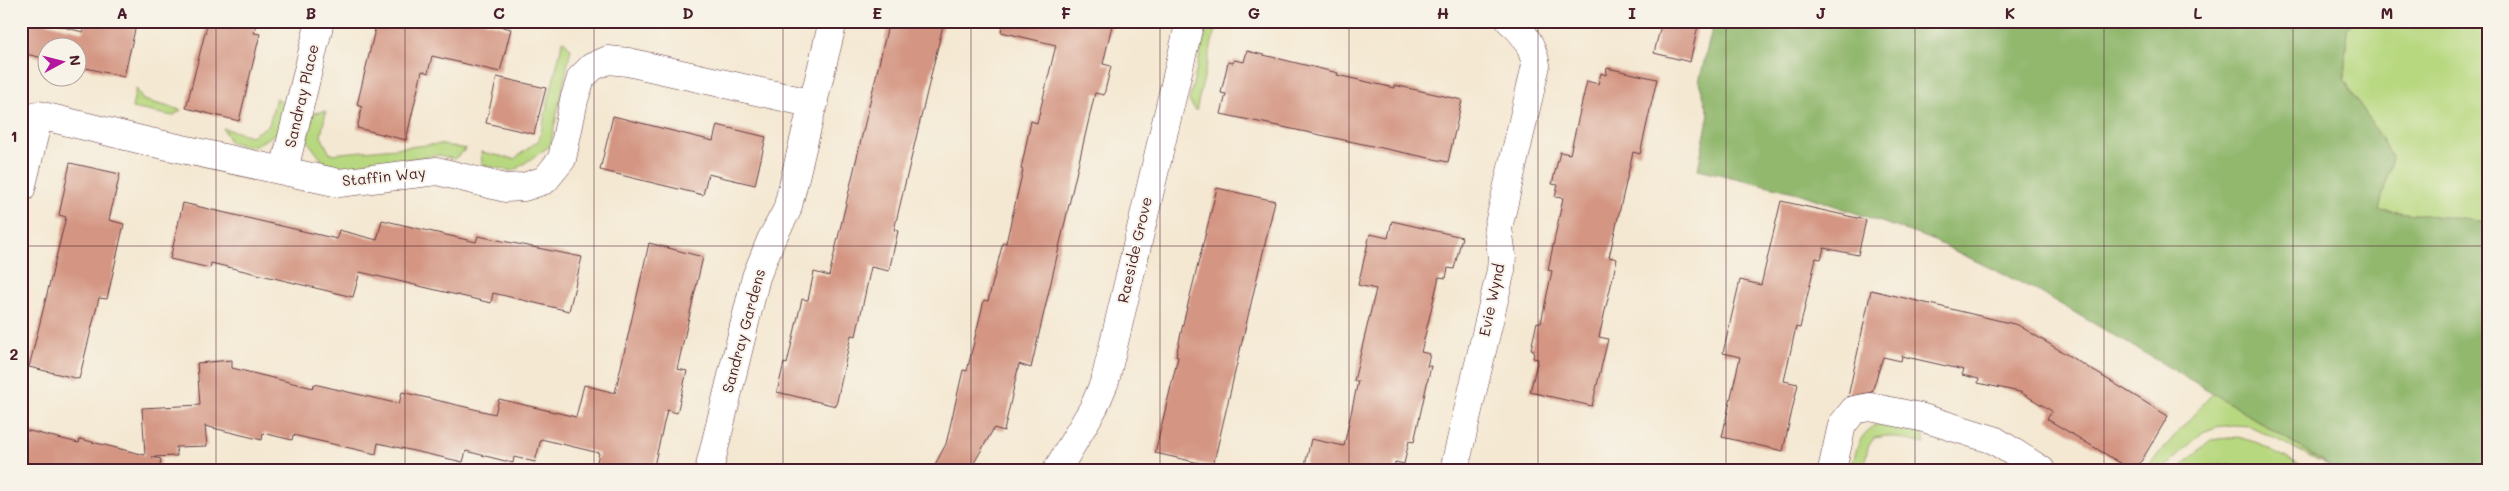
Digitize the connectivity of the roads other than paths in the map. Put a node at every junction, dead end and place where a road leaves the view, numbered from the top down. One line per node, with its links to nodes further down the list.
1 (320, 21): 7 (street, Sandray Place)
2 (834, 21): 5 (street, Sandray Gardens)
3 (1190, 21): 10 (street, Raeside Grove)
4 (1510, 21): 11 (street, Evie Wynd)
5 (814, 104): 7 (street, Staffin Way); 9 (street, Sandray Gardens)
6 (30, 112): 7 (street, Staffin Way); 8 (street, Staffin Way)
7 (284, 170)
8 (21, 189)
9 (709, 470)
10 (1057, 470)
11 (1454, 470)
12 (1832, 470): 13 (street)
13 (2041, 470)

